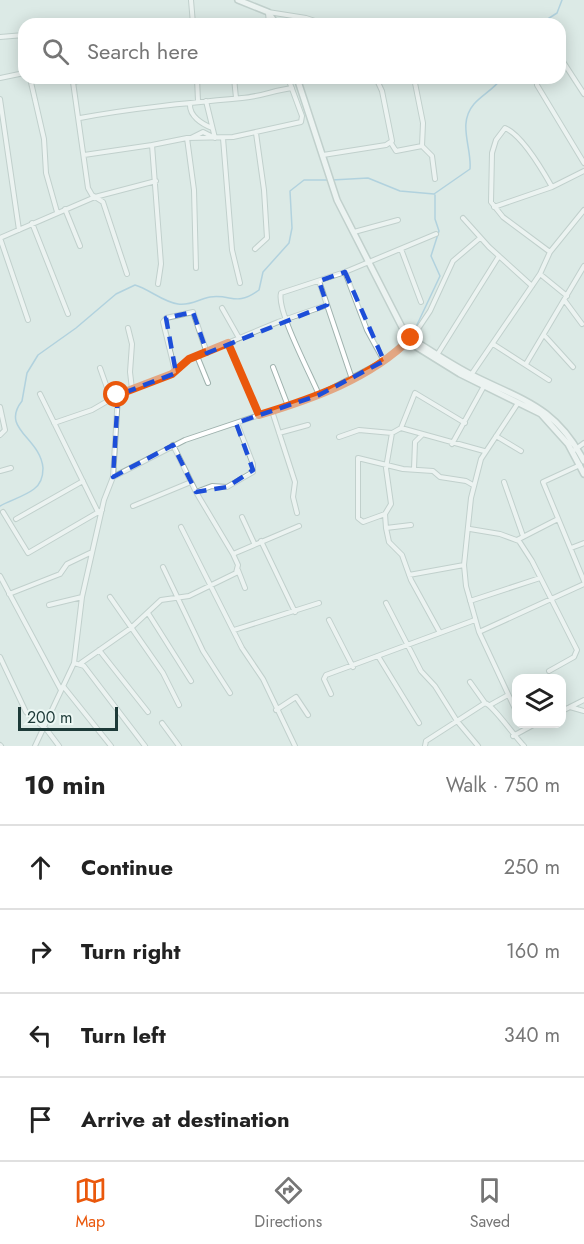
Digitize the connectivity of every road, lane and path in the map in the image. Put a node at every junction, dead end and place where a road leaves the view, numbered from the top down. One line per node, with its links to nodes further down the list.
1 (191, 0): 4 (street)
2 (238, 0): 3 (street)
3 (268, 12): 5 (street); 6 (street); 7 (street)
4 (192, 18)
5 (269, 18)
6 (272, 18)
7 (306, 18)
8 (18, 36): 9 (street)
9 (0, 37)
10 (566, 66): 23 (street)
11 (18, 74): 12 (street)
12 (0, 78)
13 (31, 84): 49 (street)
14 (73, 84): 29 (street)
15 (197, 84): 26 (street)
16 (235, 84): 24 (street)
17 (290, 84): 22 (street)
18 (299, 84): 39 (street)
19 (378, 84): 35 (street)
20 (415, 84): 37 (street)
21 (537, 86): 40 (street)
22 (292, 88): 24 (street); 31 (street)
23 (584, 94)
24 (236, 98): 27 (street)
25 (0, 99): 53 (street)
26 (198, 100): 27 (street); 28 (street)
27 (206, 101): 30 (street)
28 (190, 104): 29 (street); 30 (street)
29 (80, 117): 38 (street)
30 (213, 128): 33 (street)
31 (256, 133): 34 (street); 59 (street)
32 (189, 138): 33 (street); 36 (street); 65 (street)
33 (214, 138): 34 (street)
34 (223, 138): 70 (street)
35 (391, 143): 37 (street); 39 (street)
36 (152, 145): 38 (street); 43 (street)
37 (422, 146): 42 (street)
38 (84, 155): 45 (street)
39 (323, 155): 54 (street)
40 (584, 163)
41 (584, 171): 44 (street)
42 (435, 179)
43 (156, 181): 45 (street); 71 (street)
44 (552, 187): 46 (street); 46 (street)
45 (95, 197): 47 (street); 67 (street)
46 (494, 207): 61 (street)
47 (65, 209): 49 (street); 58 (street)
48 (584, 210): 61 (street)
49 (57, 212): 52 (street)
50 (463, 218): 57 (street)
51 (398, 220): 54 (street)
52 (32, 223): 53 (street); 78 (street)
53 (19, 230): 56 (street)
54 (354, 232): 63 (street)
55 (436, 234): 60 (street)
56 (0, 238): 80 (street)
57 (480, 238): 62 (street); 85 (street)
58 (80, 246)
59 (255, 249)
60 (401, 249): 63 (street); 75 (street)
61 (550, 252): 68 (street)
62 (499, 256): 72 (street); 90 (street)
63 (369, 261): 66 (street); 85 (street)
64 (584, 266): 73 (street)
65 (196, 268)
66 (345, 272): 69 (street); 91 (street)
67 (127, 274)
68 (540, 274): 72 (street); 73 (street)
69 (319, 282): 76 (street); 79 (street)
70 (240, 283)
71 (158, 284)
72 (532, 286): 87 (street)
73 (567, 296): 74 (street)
74 (565, 301): 81 (street); 83 (street)
75 (421, 302)
76 (327, 305): 79 (street); 98 (street)
77 (222, 308): 84 (street)
78 (68, 314)
79 (285, 319): 84 (street); 105 (street)
80 (28, 320)
81 (582, 324)
82 (128, 328): 102 (street)
83 (544, 335): 92 (street); 94 (street)
84 (239, 338): 86 (street)
85 (408, 338): 90 (street); 91 (street)
86 (228, 343): 88 (street); 111 (street)
87 (493, 344): 92 (street); 97 (street)
88 (207, 353): 89 (street); 96 (street)
89 (196, 356): 96 (street); 100 (street)
90 (436, 357): 97 (street); 101 (street)
91 (384, 361): 98 (street)
92 (526, 364): 99 (street)
93 (273, 367): 108 (street)
94 (573, 367)
95 (100, 368): 106 (street)
96 (175, 371): 102 (street)
97 (471, 375): 126 (street)
98 (352, 379): 105 (street)
99 (549, 381)
100 (208, 383)
101 (484, 386): 107 (street); 114 (street)
102 (132, 389): 104 (street)
103 (39, 394): 112 (street)
104 (117, 395): 106 (street); 135 (street)
105 (319, 395): 108 (street)
106 (111, 399): 112 (street)
107 (519, 402): 121 (street); 126 (street)
108 (288, 406): 110 (street)
109 (0, 407): 119 (street)
110 (272, 411): 111 (street); 117 (street)
111 (259, 415): 113 (street)
112 (54, 423): 136 (street)
113 (237, 423): 125 (street); 140 (street)
114 (465, 423): 116 (street); 124 (street)
115 (308, 425): 117 (street)
116 (401, 428): 118 (street); 120 (street)
117 (279, 433): 144 (street)
118 (392, 433): 122 (street); 130 (street)
119 (0, 435)
120 (422, 435): 124 (street); 132 (street)
121 (496, 436): 127 (street); 128 (street)
122 (339, 437)
123 (584, 443): 126 (street)
124 (452, 444): 127 (street)
125 (173, 445): 135 (street); 137 (street)
126 (575, 450): 129 (street)
127 (484, 451): 139 (street)
128 (521, 451)
129 (582, 463): 134 (street); 148 (street)
130 (386, 465): 132 (street); 145 (street); 145 (street)
131 (11, 468): 133 (street)
132 (414, 469): 139 (street)
133 (0, 471)
134 (584, 474)
135 (113, 477): 142 (street)
136 (83, 481): 142 (street); 147 (street)
137 (191, 482): 140 (street); 141 (street)
138 (504, 482): 154 (street)
139 (473, 484): 153 (street)
140 (196, 492): 161 (street)
141 (133, 506)
142 (101, 511): 143 (street); 160 (street)
143 (3, 512)
144 (297, 513)
145 (385, 514): 152 (street)
146 (242, 517): 157 (street)
147 (16, 519)
148 (558, 519): 154 (street); 159 (street)
149 (411, 525): 152 (street)
150 (299, 526): 156 (street)
151 (181, 527): 169 (street)
152 (386, 528): 165 (street)
153 (470, 529): 155 (street); 162 (street)
154 (523, 536): 155 (street)
155 (517, 540): 167 (street)
156 (261, 541): 157 (street); 180 (street)
157 (254, 543): 161 (street)
158 (584, 543): 159 (street)
159 (570, 548): 168 (street)
160 (92, 551): 171 (street); 172 (street)
161 (233, 554): 164 (street)
162 (464, 565): 165 (street); 176 (street)
163 (162, 567): 174 (street)
164 (238, 569): 169 (street); 170 (street)
165 (409, 575): 186 (street)
166 (0, 576): 171 (street)
167 (540, 578): 175 (street); 176 (street)
168 (584, 583): 175 (street)
169 (210, 586): 174 (street); 185 (street)
170 (245, 588)
171 (9, 594): 198 (street)
172 (82, 597): 179 (street); 192 (street)
173 (110, 597): 184 (street)
174 (177, 598): 181 (street); 199 (street)
175 (550, 599): 187 (street); 195 (street)
176 (470, 601): 183 (street)
177 (319, 603): 180 (street)
178 (386, 603): 188 (street)
179 (49, 605)
180 (295, 612): 185 (street)
181 (148, 613): 184 (street); 196 (street)
182 (329, 620): 194 (street)
183 (475, 620): 186 (street); 187 (street)
184 (131, 628): 189 (street); 205 (street)
185 (234, 630): 209 (street)
186 (439, 631): 188 (street)
187 (479, 632): 201 (street)
188 (409, 644): 190 (street); 213 (street)
189 (99, 650): 193 (street); 211 (street)
190 (378, 656): 194 (street); 215 (street)
191 (0, 657): 216 (street)
192 (74, 663): 193 (street); 198 (street)
193 (81, 663): 222 (street)
194 (353, 667): 200 (street)
195 (549, 671)
196 (191, 681)
197 (470, 682): 203 (street)
198 (62, 688): 216 (street); 221 (street)
199 (230, 693)
200 (330, 694)
201 (508, 695): 204 (street); 206 (street)
202 (584, 700): 207 (street)
203 (484, 703): 206 (street); 213 (street)
204 (512, 703)
205 (179, 705)
206 (490, 705): 218 (street)
207 (570, 707): 208 (street); 210 (street)
208 (566, 709)
209 (276, 710): 212 (street); 224 (street)
210 (584, 711)
211 (148, 712)
212 (308, 715)
213 (457, 721): 225 (street); 226 (street)
214 (162, 723): 223 (street)
215 (419, 723)
216 (43, 728): 219 (street); 220 (street)
217 (522, 728): 218 (street)
218 (513, 736): 227 (street)
219 (35, 746)
220 (59, 746)
221 (111, 746)
222 (145, 746)
223 (179, 746)
224 (295, 746)
225 (425, 746)
226 (478, 746)
227 (524, 746)

